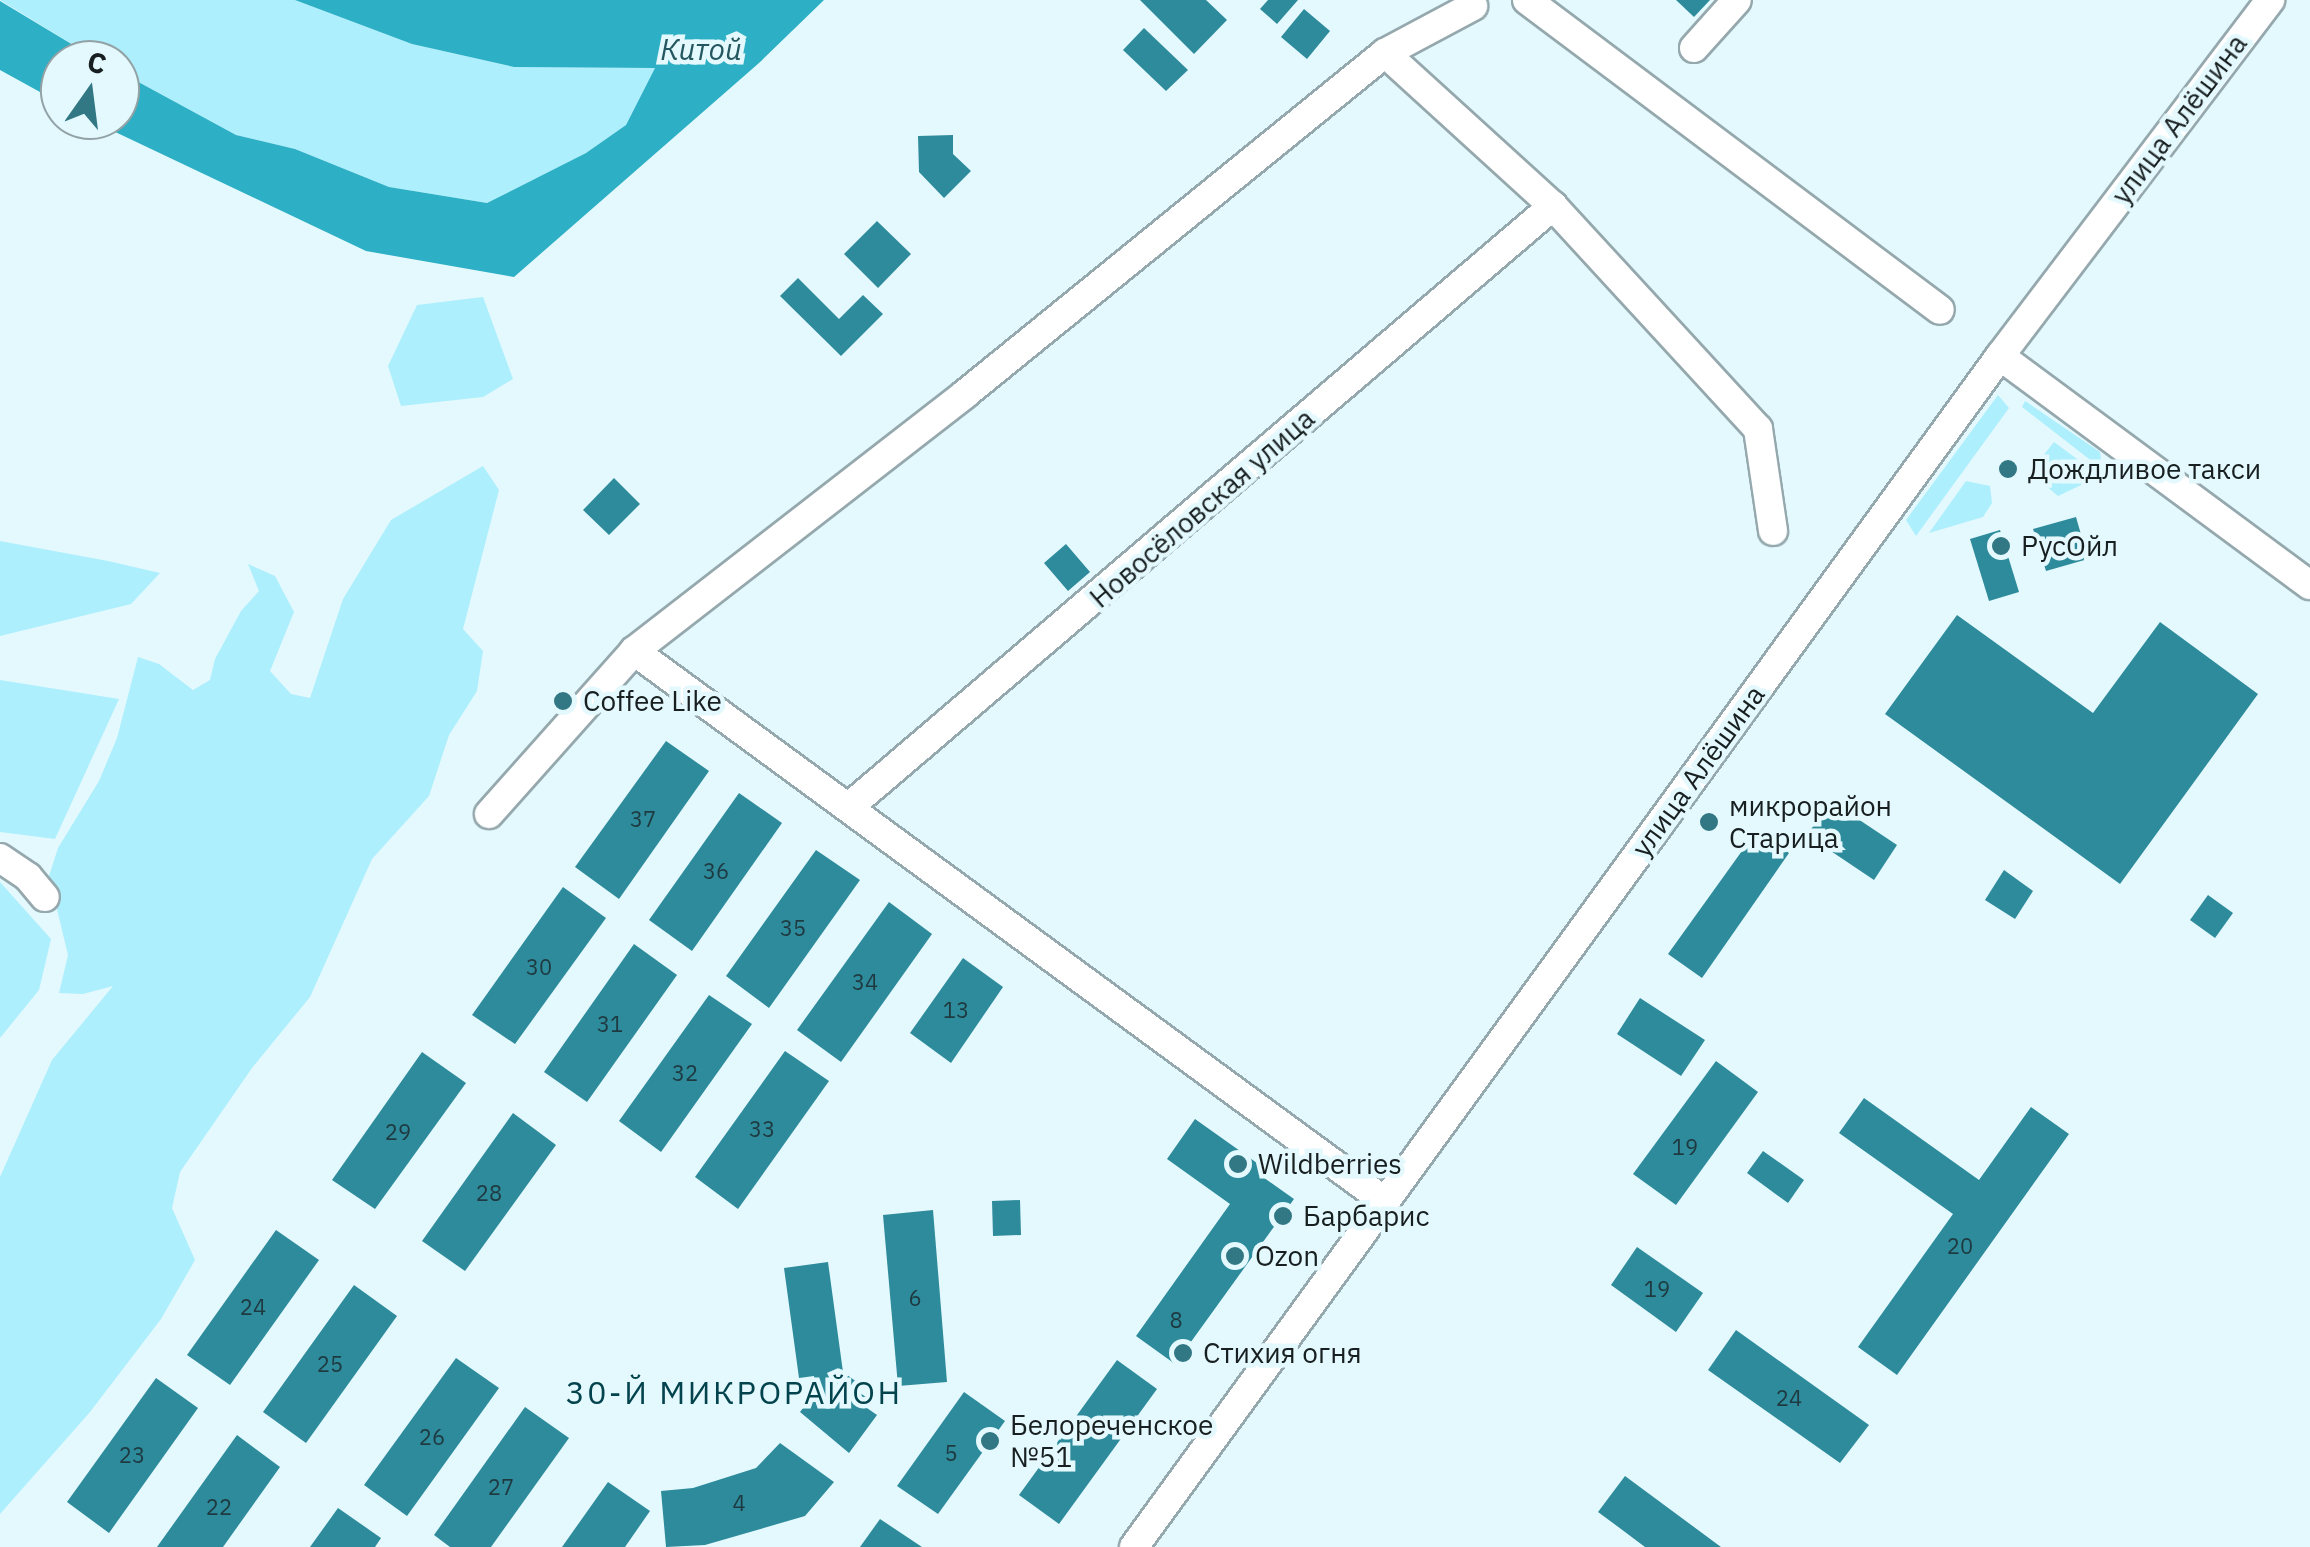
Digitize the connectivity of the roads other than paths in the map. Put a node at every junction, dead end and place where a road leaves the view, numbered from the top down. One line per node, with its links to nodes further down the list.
1 (1527, 0): 8 (street)
2 (1737, 0): 5 (street)
3 (2270, 0): 9 (street, улица Алёшина)
4 (1473, 6): 6 (street)
5 (1694, 48)
6 (1386, 53): 7 (street); 12 (street)
7 (1553, 206): 10 (street); 13 (street, Новосёловская улица)
8 (1940, 310)
9 (2000, 356): 11 (street); 17 (street, улица Алёшина)
10 (1774, 531)
11 (2310, 585)
12 (634, 652): 13 (street); 14 (street)
13 (849, 808): 17 (street)
14 (490, 814)
15 (0, 858): 16 (street)
16 (45, 897)
17 (1382, 1200): 18 (street, улица Алёшина)
18 (1134, 1547)

